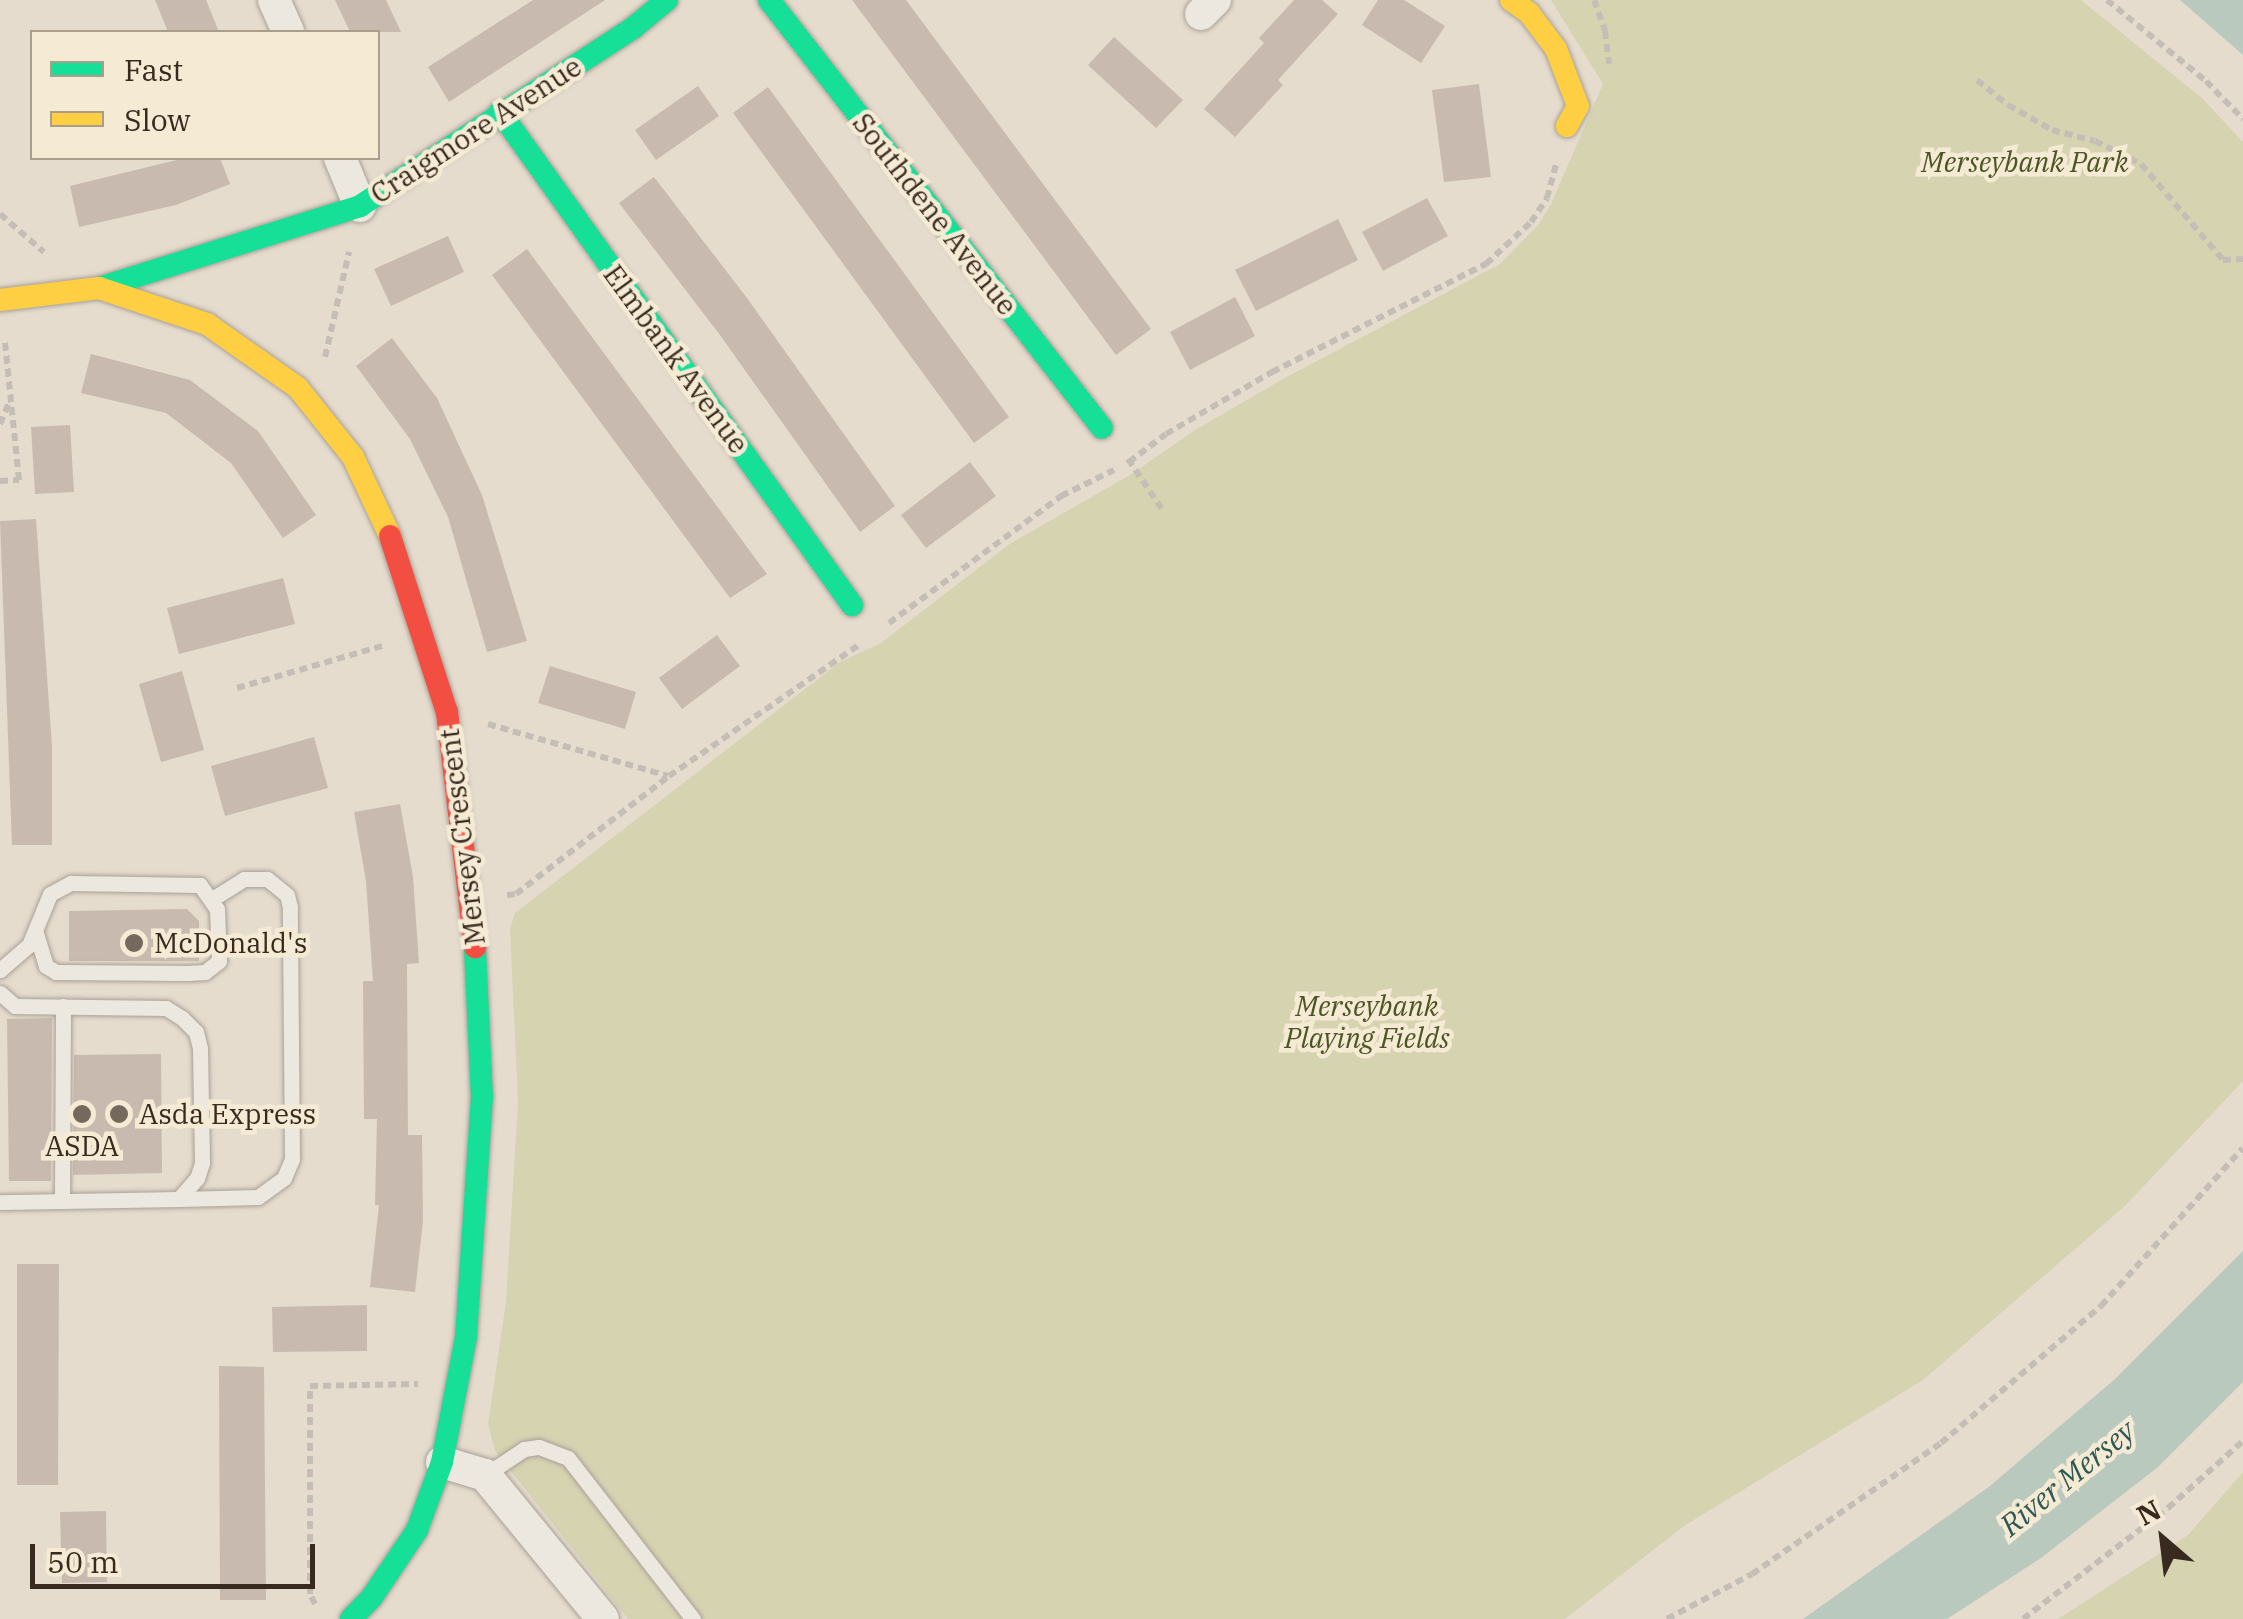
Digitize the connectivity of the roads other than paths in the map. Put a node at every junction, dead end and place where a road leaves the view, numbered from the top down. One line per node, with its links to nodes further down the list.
1 (274, 0): 5 (street)
2 (667, 0): 6 (street, Craigmore Avenue)
3 (769, 0): 12 (street, Southdene Avenue)
4 (1511, 0): 7 (street)
5 (287, 30)
6 (500, 112): 9 (street, Craigmore Avenue); 13 (street, Elmbank Avenue)
7 (1566, 126)
8 (341, 160): 9 (street)
9 (360, 206): 10 (street, Craigmore Avenue)
10 (99, 288): 11 (street, Mersey Crescent); 22 (street, Mersey Crescent)
11 (0, 300)
12 (1102, 428)
13 (852, 605)
14 (213, 898): 15 (lane); 15 (lane); 19 (lane)
15 (36, 933): 16 (lane)
16 (0, 970)
17 (0, 993): 18 (lane)
18 (62, 1006): 19 (lane); 20 (lane)
19 (178, 1199): 20 (lane)
20 (62, 1201): 21 (lane)
21 (0, 1202)
22 (442, 1462): 23 (street); 24 (street, Mersey Crescent)
23 (484, 1475): 25 (street); 26 (lane)
24 (351, 1619)
25 (603, 1619)
26 (693, 1619)

